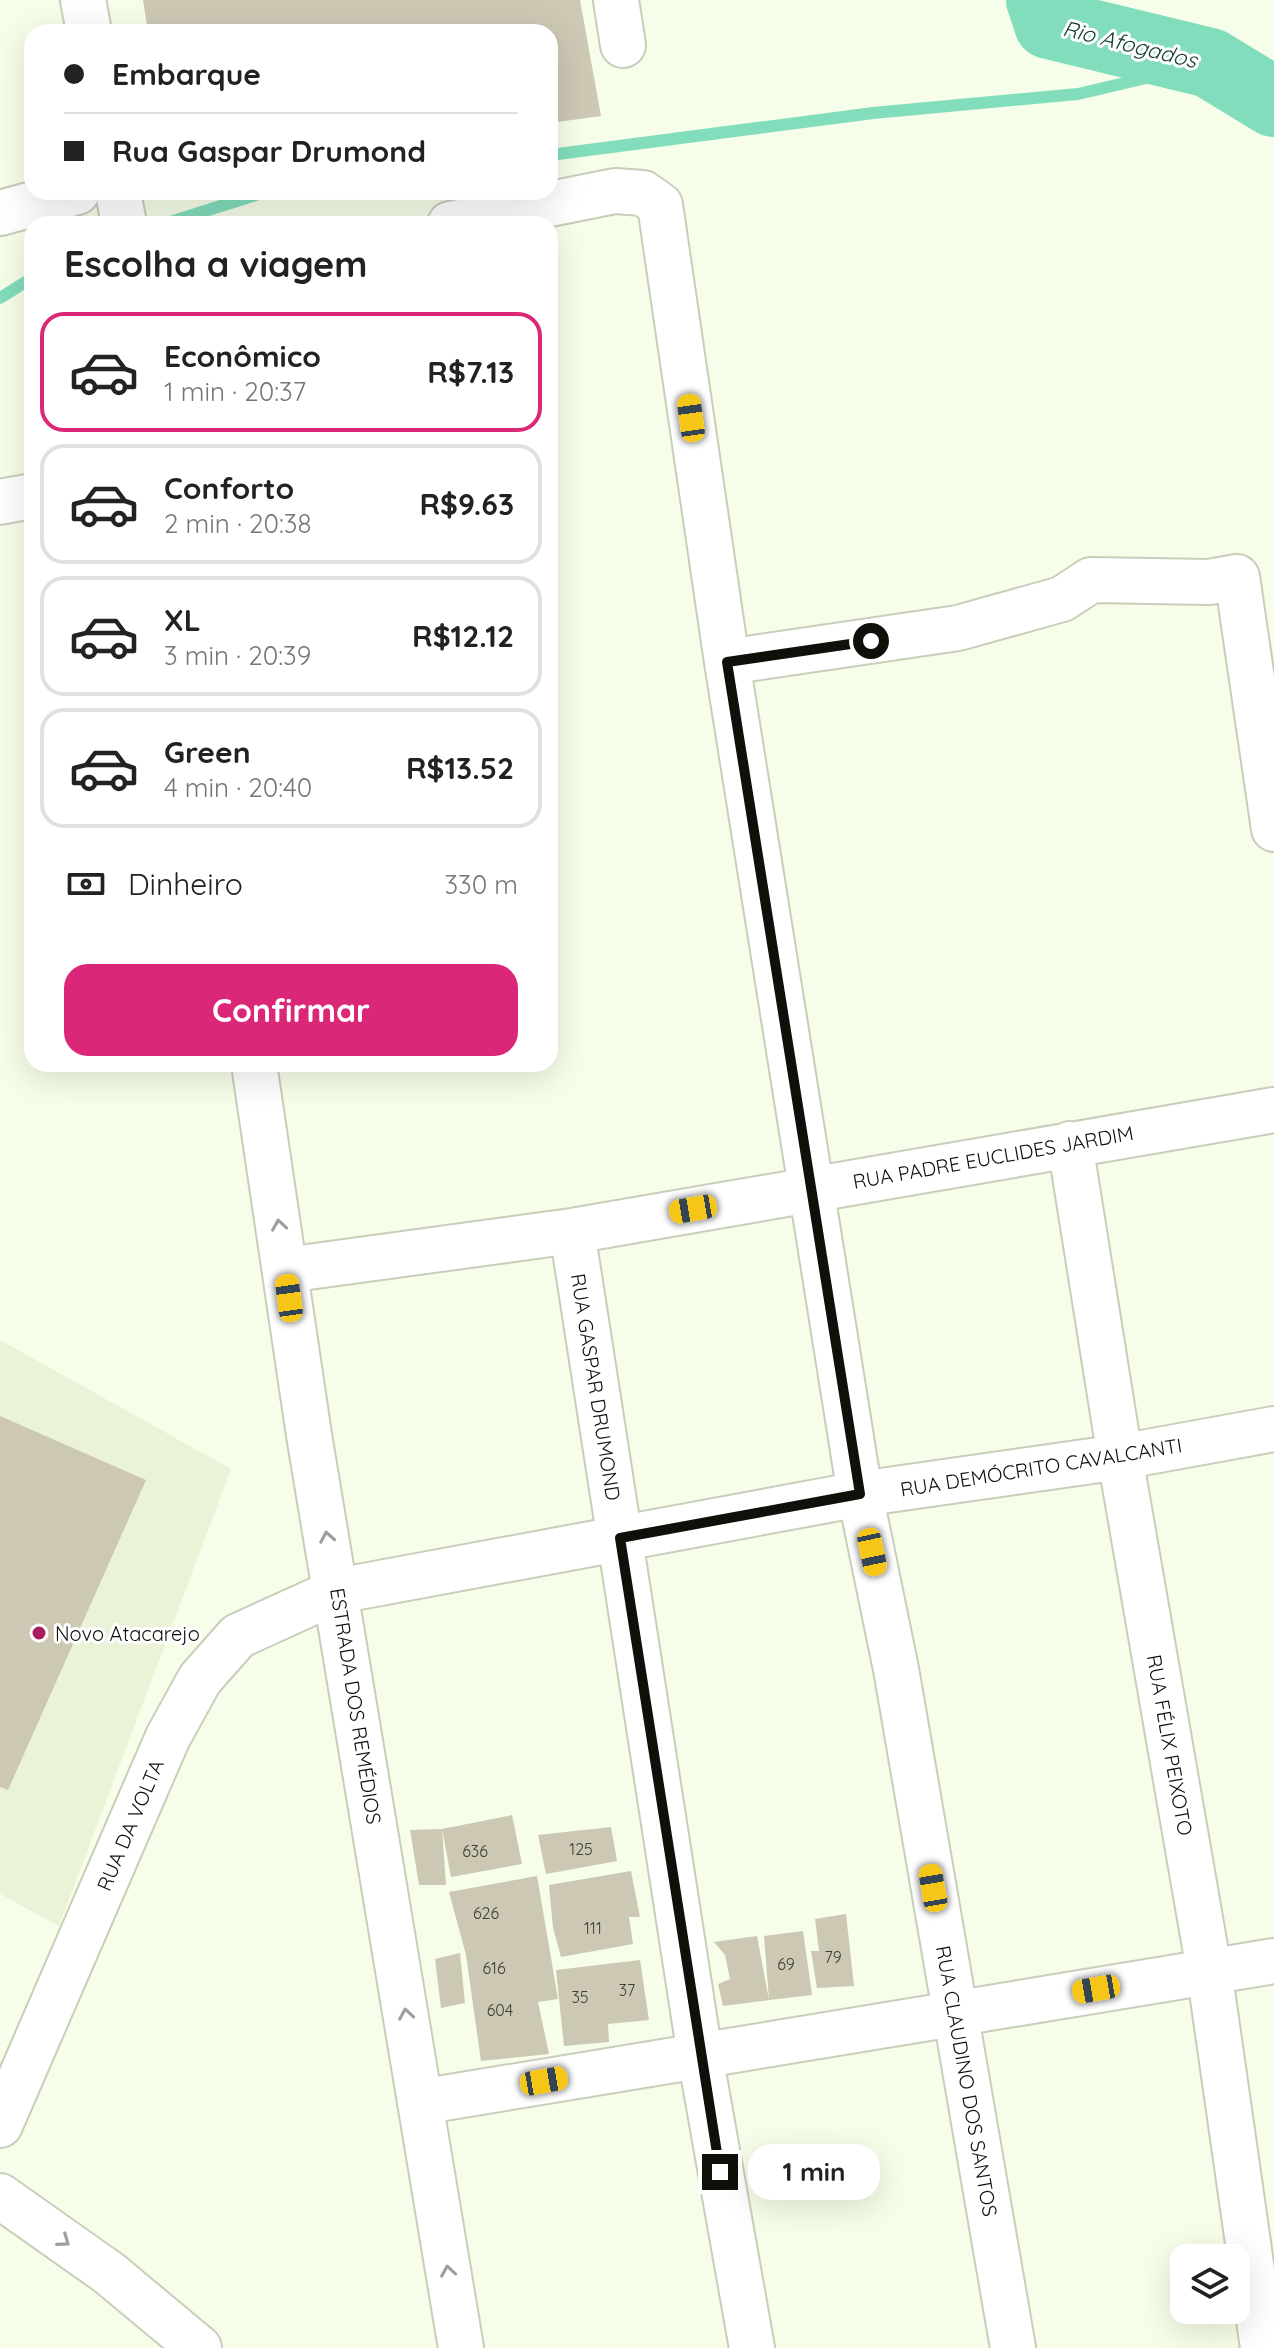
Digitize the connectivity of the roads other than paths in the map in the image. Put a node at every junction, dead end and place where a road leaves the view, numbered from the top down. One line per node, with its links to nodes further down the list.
1 (83, 0): 3 (street)
2 (616, 0): 4 (street)
3 (88, 24)
4 (623, 45)
5 (48, 200): 6 (street)
6 (0, 213)
7 (490, 216): 10 (street, RUA CLAUDINO DOS SANTOS)
8 (24, 498): 9 (street)
9 (0, 502)
10 (727, 662): 11 (street); 15 (street, RUA CLAUDINO DOS SANTOS)
11 (1274, 829)
12 (255, 1072): 17 (street, ESTRADA DOS REMÉDIOS, one-way to 12)
13 (1274, 1110): 14 (street, RUA PADRE EUCLIDES JARDIM)
14 (1070, 1144): 15 (street, RUA PADRE EUCLIDES JARDIM); 19 (street, RUA FÉLIX PEIXOTO)
15 (813, 1188): 16 (street, RUA PADRE EUCLIDES JARDIM); 20 (street, RUA CLAUDINO DOS SANTOS)
16 (572, 1231): 17 (street, RUA PADRE EUCLIDES JARDIM); 21 (street, RUA GASPAR DRUMOND)
17 (286, 1270): 22 (street, ESTRADA DOS REMÉDIOS, one-way to 17)
18 (1274, 1429): 19 (street, RUA DEMÓCRITO CAVALCANTI)
19 (1120, 1457): 20 (street, RUA DEMÓCRITO CAVALCANTI); 24 (street, RUA FÉLIX PEIXOTO)
20 (860, 1494): 21 (street, RUA DEMÓCRITO CAVALCANTI); 25 (street, RUA CLAUDINO DOS SANTOS)
21 (620, 1538): 22 (street, RUA DEMÓCRITO CAVALCANTI); 26 (street, RUA GASPAR DRUMOND)
22 (337, 1591): 27 (street, ESTRADA DOS REMÉDIOS, one-way to 22); 28 (street, RUA DA VOLTA)
23 (1274, 1961): 24 (street)
24 (1209, 1970): 25 (street); 34 (street, RUA FÉLIX PEIXOTO)
25 (955, 2013): 26 (street); 33 (street, RUA CLAUDINO DOS SANTOS)
26 (700, 2055): 27 (street); 32 (street, RUA GASPAR DRUMOND)
27 (420, 2102): 31 (street, ESTRADA DOS REMÉDIOS, one-way to 27)
28 (0, 2125)
29 (0, 2196): 30 (street, one-way to 30)
30 (199, 2348)
31 (461, 2348)
32 (752, 2348)
33 (1013, 2348)
34 (1263, 2348)

